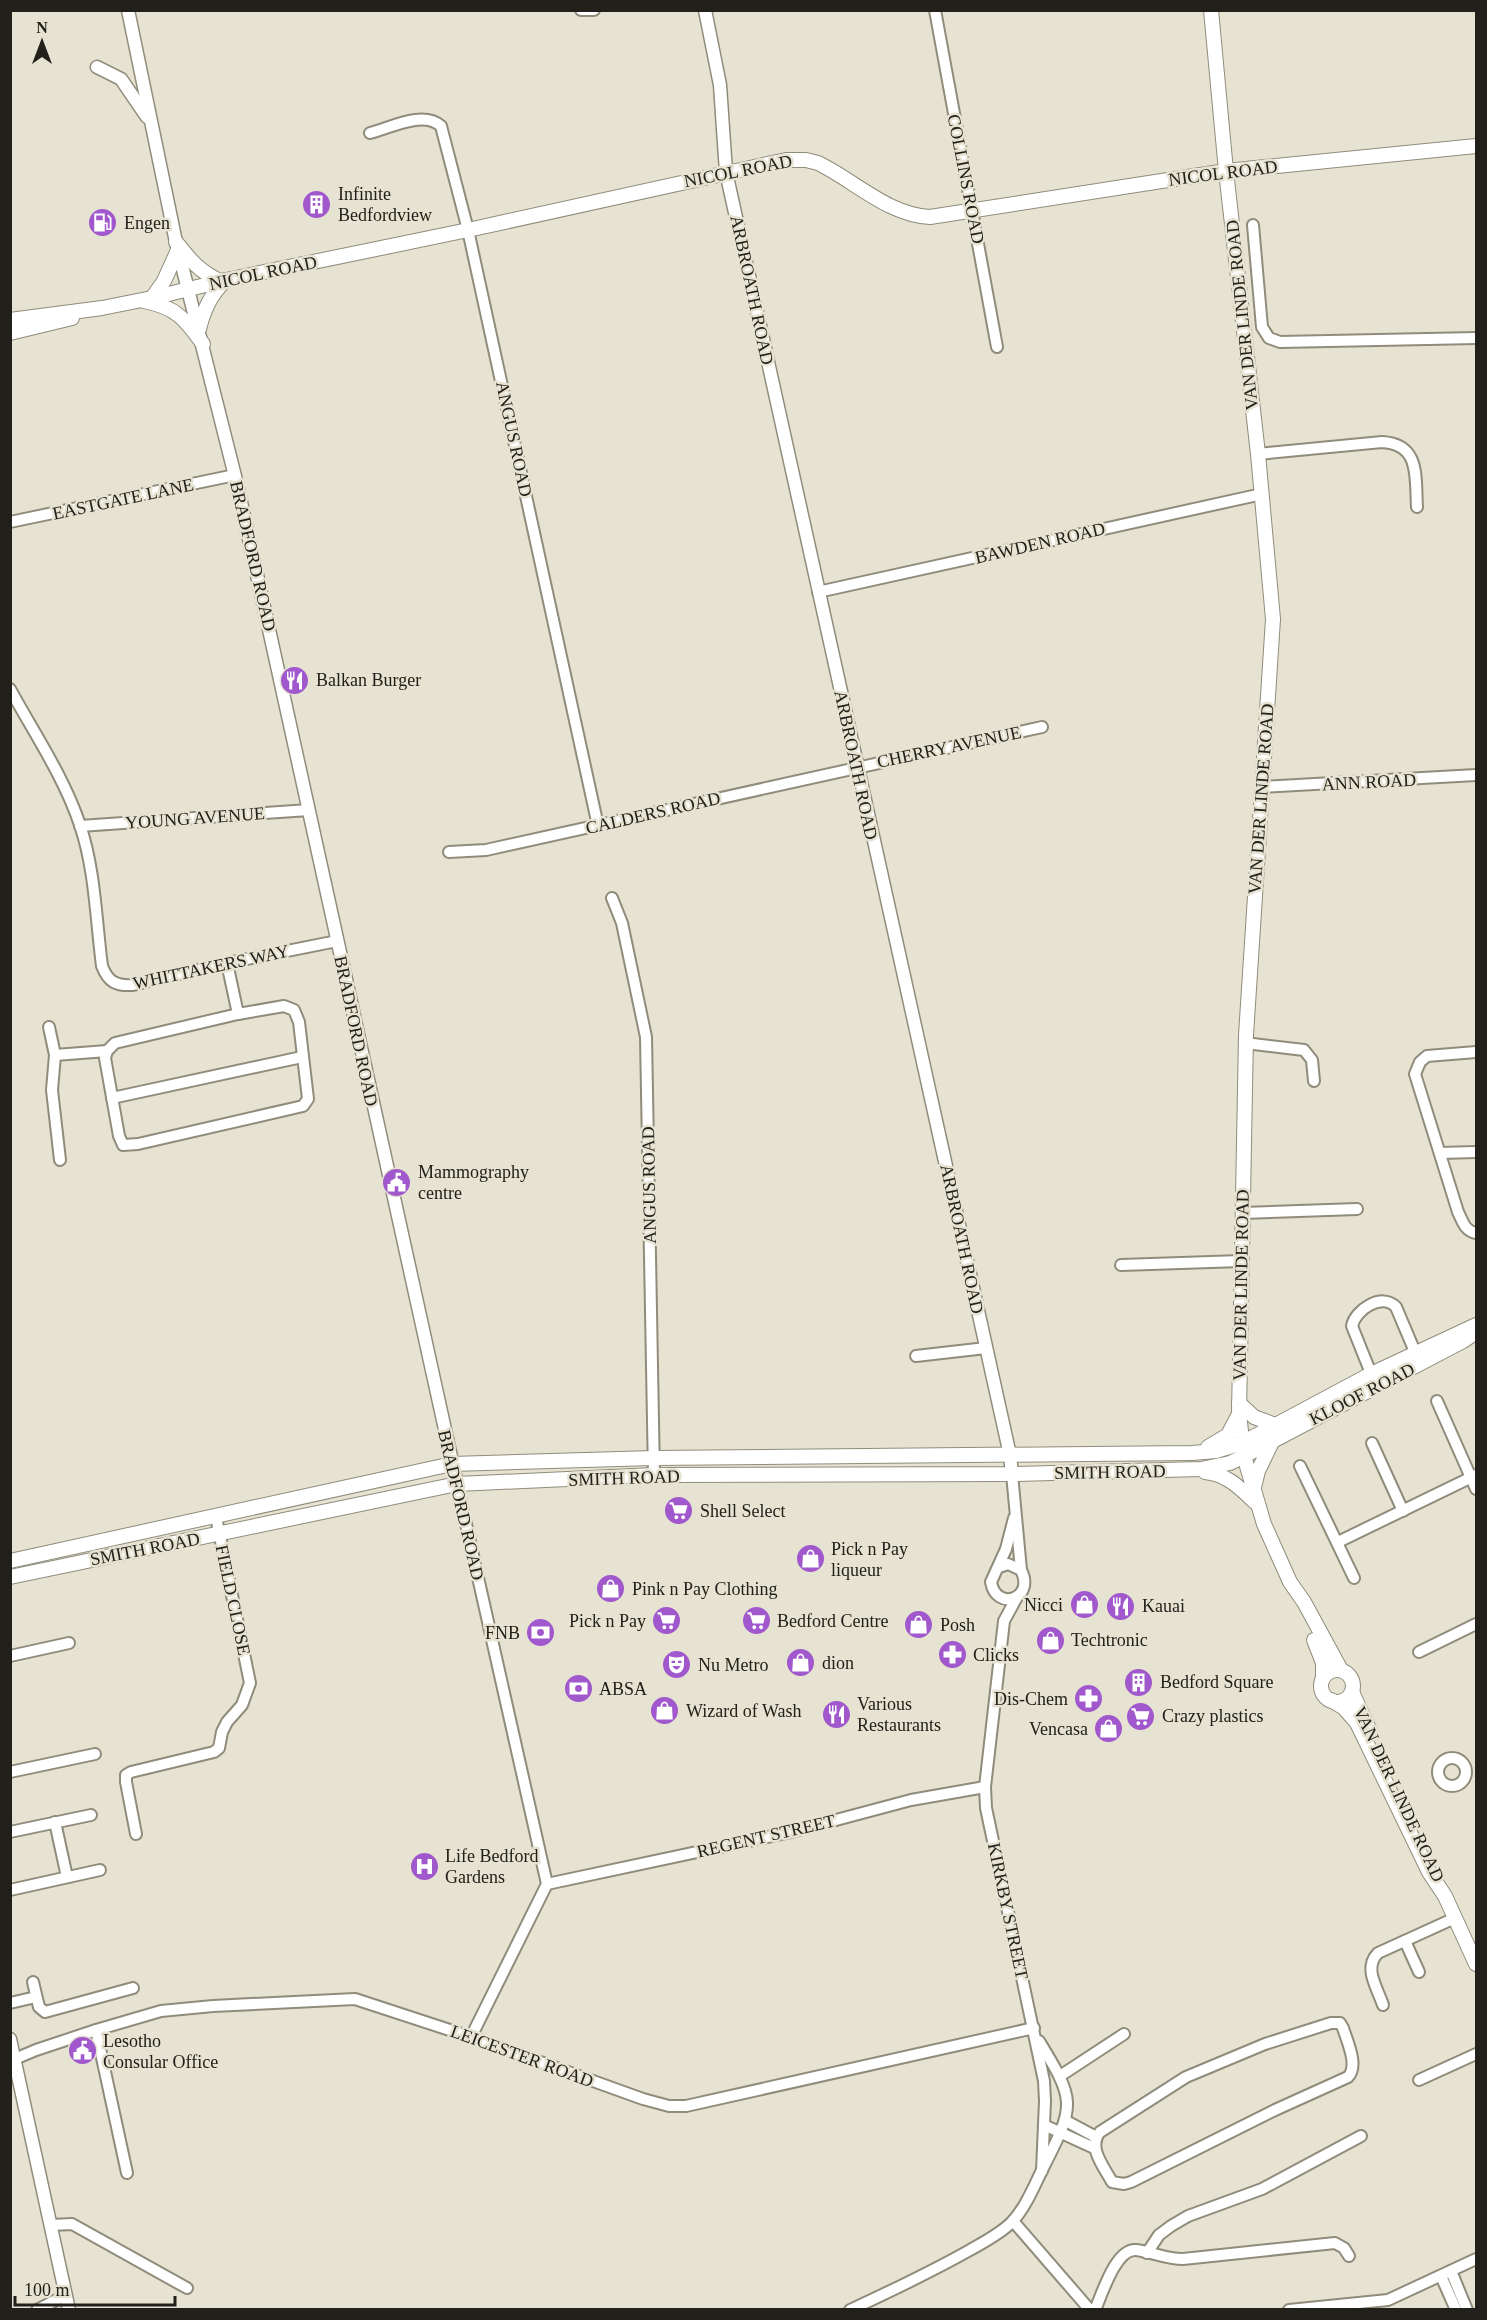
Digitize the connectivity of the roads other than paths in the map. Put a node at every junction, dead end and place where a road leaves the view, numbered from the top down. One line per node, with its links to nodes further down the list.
1 (128, 10): 8 (street, BRADFORD ROAD)
2 (581, 10): 3 (street)
3 (594, 10)
4 (705, 10): 12 (street, ARBROATH ROAD)
5 (934, 10): 13 (street, COLLINS ROAD)
6 (1211, 10): 11 (main road, VAN DER LINDE ROAD)
7 (97, 67): 8 (street)
8 (153, 126): 16 (street, BRADFORD ROAD)
9 (370, 134): 15 (street, ANGUS ROAD)
10 (1476, 146): 11 (main road, NICOL ROAD)
11 (1226, 171): 13 (main road, NICOL ROAD); 27 (main road, VAN DER LINDE ROAD)
12 (726, 172): 13 (main road, NICOL ROAD); 15 (main road, NICOL ROAD); 32 (street, ARBROATH ROAD)
13 (973, 212): 26 (street, COLLINS ROAD)
14 (1253, 225): 24 (street)
15 (468, 230): 17 (main road, NICOL ROAD); 40 (street, ANGUS ROAD)
16 (177, 246): 17 (main road); 18 (street, BRADFORD ROAD); 19 (main road)
17 (223, 280): 18 (main road, NICOL ROAD); 22 (main road)
18 (189, 289): 19 (main road, NICOL ROAD); 22 (street, BRADFORD ROAD)
19 (145, 299): 20 (main road, NICOL ROAD); 25 (main road)
20 (102, 308): 21 (main road, NICOL ROAD); 23 (main road, NICOL ROAD)
21 (10, 320)
22 (199, 329): 25 (street, BRADFORD ROAD)
23 (10, 333)
24 (1476, 338)
25 (203, 344): 28 (street, BRADFORD ROAD)
26 (997, 347)
27 (1258, 454): 29 (main road, VAN DER LINDE ROAD); 30 (street)
28 (235, 475): 31 (street, EASTGATE LANE); 38 (street, BRADFORD ROAD)
29 (1262, 494): 32 (street, BAWDEN ROAD); 37 (main road, VAN DER LINDE ROAD)
30 (1417, 507)
31 (10, 522)
32 (818, 592): 35 (street, ARBROATH ROAD)
33 (10, 689): 39 (street, WHITTAKERS WAY)
34 (1042, 727): 35 (street, CHERRY AVENUE)
35 (856, 768): 40 (street, CALDERS ROAD); 63 (street, ARBROATH ROAD)
36 (1476, 775): 37 (street, ANN ROAD)
37 (1261, 787): 47 (main road, VAN DER LINDE ROAD)
38 (309, 810): 39 (street, YOUNG AVENUE); 43 (street, BRADFORD ROAD)
39 (80, 826): 44 (street, WHITTAKERS WAY)
40 (598, 826): 41 (street, CALDERS ROAD)
41 (449, 852)
42 (612, 898): 75 (street, ANGUS ROAD)
43 (337, 941): 44 (street, WHITTAKERS WAY); 76 (street, BRADFORD ROAD)
44 (227, 963): 45 (street)
45 (238, 1014): 48 (street); 51 (street)
46 (49, 1027): 50 (street)
47 (1245, 1043): 52 (street); 58 (main road, VAN DER LINDE ROAD)
48 (107, 1051): 50 (street); 53 (street)
49 (1476, 1052): 55 (street)
50 (55, 1055): 56 (street)
51 (302, 1057): 53 (street); 53 (street)
52 (1314, 1081)
53 (112, 1098)
54 (1476, 1152): 55 (street)
55 (1440, 1153): 59 (street)
56 (60, 1161)
57 (1357, 1209): 58 (street)
58 (1242, 1213): 60 (main road, VAN DER LINDE ROAD)
59 (1476, 1233)
60 (1241, 1261): 61 (street); 68 (main road, VAN DER LINDE ROAD)
61 (1121, 1265)
62 (1474, 1332): 65 (main road, KLOOF ROAD)
63 (986, 1348): 64 (street); 74 (street, ARBROATH ROAD)
64 (916, 1356)
65 (1418, 1358): 66 (main road, KLOOF ROAD); 66 (street)
66 (1374, 1380): 69 (main road, KLOOF ROAD); 70 (main road, KLOOF ROAD)
67 (1437, 1401): 81 (street)
68 (1239, 1409): 69 (main road); 72 (main road, VAN DER LINDE ROAD); 73 (main road)
69 (1275, 1425): 72 (main road, KLOOF ROAD)
70 (1274, 1440): 72 (main road, KLOOF ROAD); 84 (main road)
71 (1372, 1443): 86 (street)
72 (1243, 1449): 73 (main road, SMITH ROAD); 78 (main road, SMITH ROAD); 84 (main road, VAN DER LINDE ROAD)
73 (1192, 1453): 74 (main road, SMITH ROAD)
74 (1010, 1455): 75 (main road, SMITH ROAD); 79 (street, ARBROATH ROAD)
75 (654, 1458): 76 (main road, SMITH ROAD); 80 (street, ANGUS ROAD)
76 (452, 1464): 82 (street, BRADFORD ROAD); 87 (main road, SMITH ROAD)
77 (1300, 1466): 90 (street)
78 (1179, 1470): 79 (main road, SMITH ROAD); 85 (main road)
79 (1011, 1474): 80 (main road, SMITH ROAD); 88 (street, ARBROATH ROAD)
80 (654, 1475): 82 (main road, SMITH ROAD)
81 (1474, 1476): 83 (street); 86 (street)
82 (457, 1485): 89 (main road, SMITH ROAD); 117 (street, BRADFORD ROAD)
83 (1476, 1489)
84 (1253, 1491): 85 (main road, VAN DER LINDE ROAD)
85 (1257, 1504): 96 (main road, VAN DER LINDE ROAD)
86 (1403, 1511): 90 (street)
87 (216, 1517): 89 (street, FIELD CLOSE); 91 (main road, SMITH ROAD)
88 (1014, 1518): 92 (street, ARBROATH ROAD); 93 (street, ARBROATH ROAD)
89 (219, 1534): 94 (main road, SMITH ROAD); 114 (street, FIELD CLOSE)
90 (1338, 1542): 95 (street)
91 (10, 1561)
92 (999, 1567): 93 (street); 97 (street)
93 (1021, 1570): 98 (street)
94 (10, 1577)
95 (1354, 1578)
96 (1290, 1582): 104 (main road, VAN DER LINDE ROAD); 105 (main road, VAN DER LINDE ROAD)
97 (998, 1596): 98 (street); 99 (street)
98 (1017, 1597): 99 (street)
99 (1004, 1621): 110 (street)
100 (1476, 1624): 102 (street)
101 (69, 1643): 103 (street)
102 (1419, 1652)
103 (10, 1656)
104 (1341, 1670): 105 (main road); 106 (main road)
105 (1323, 1678): 107 (main road)
106 (1352, 1692): 107 (main road); 119 (main road, VAN DER LINDE ROAD)
107 (1331, 1700): 119 (main road, VAN DER LINDE ROAD)
108 (95, 1754): 109 (street)
109 (10, 1772)
110 (985, 1787): 117 (street, REGENT STREET); 130 (street, KIRKBY STREET)
111 (91, 1815): 112 (street)
112 (55, 1822): 113 (street); 116 (street)
113 (10, 1832)
114 (136, 1833)
115 (100, 1870): 116 (street)
116 (67, 1877): 118 (street)
117 (547, 1884): 132 (street)
118 (10, 1890)
119 (1445, 1896): 120 (main road, VAN DER LINDE ROAD)
120 (1455, 1918): 121 (street); 122 (main road, VAN DER LINDE ROAD)
121 (1405, 1941): 123 (street); 128 (street)
122 (1476, 1964)
123 (1419, 1972)
124 (33, 1982): 126 (street)
125 (133, 1988): 126 (street)
126 (36, 1997): 127 (street)
127 (10, 2003)
128 (1383, 2005)
129 (96, 2030): 132 (street, LEICESTER ROAD); 135 (street, LEICESTER ROAD); 144 (street)
130 (1035, 2031): 132 (street, LEICESTER ROAD); 136 (street, KIRKBY STREET); 138 (street, KIRKBY STREET)
131 (1124, 2034): 136 (street)
132 (471, 2037)
133 (10, 2039): 135 (street)
134 (1476, 2054): 137 (street)
135 (13, 2060): 146 (street)
136 (1059, 2074): 138 (street); 140 (street, KIRKBY STREET)
137 (1419, 2080)
138 (1044, 2081): 139 (street, KIRKBY STREET)
139 (1044, 2125): 140 (street); 143 (street, KIRKBY STREET)
140 (1064, 2126): 142 (street); 143 (street, KIRKBY STREET)
141 (1361, 2136): 147 (street)
142 (1095, 2142): 142 (street)
143 (1042, 2171): 145 (street, KIRKBY STREET)
144 (127, 2174)
145 (1013, 2221): 155 (street, KIRKBY STREET); 156 (street)
146 (51, 2225): 151 (street); 152 (street)
147 (1147, 2253): 148 (street); 157 (street)
148 (1349, 2256)
149 (1476, 2259): 150 (street)
150 (1446, 2274): 158 (street); 159 (street); 160 (street)
151 (187, 2288)
152 (66, 2295): 153 (street); 154 (street)
153 (37, 2310)
154 (69, 2310)
155 (850, 2310)
156 (1090, 2310)
157 (1095, 2310)
158 (1289, 2310)
159 (1456, 2310)
160 (1467, 2310)

